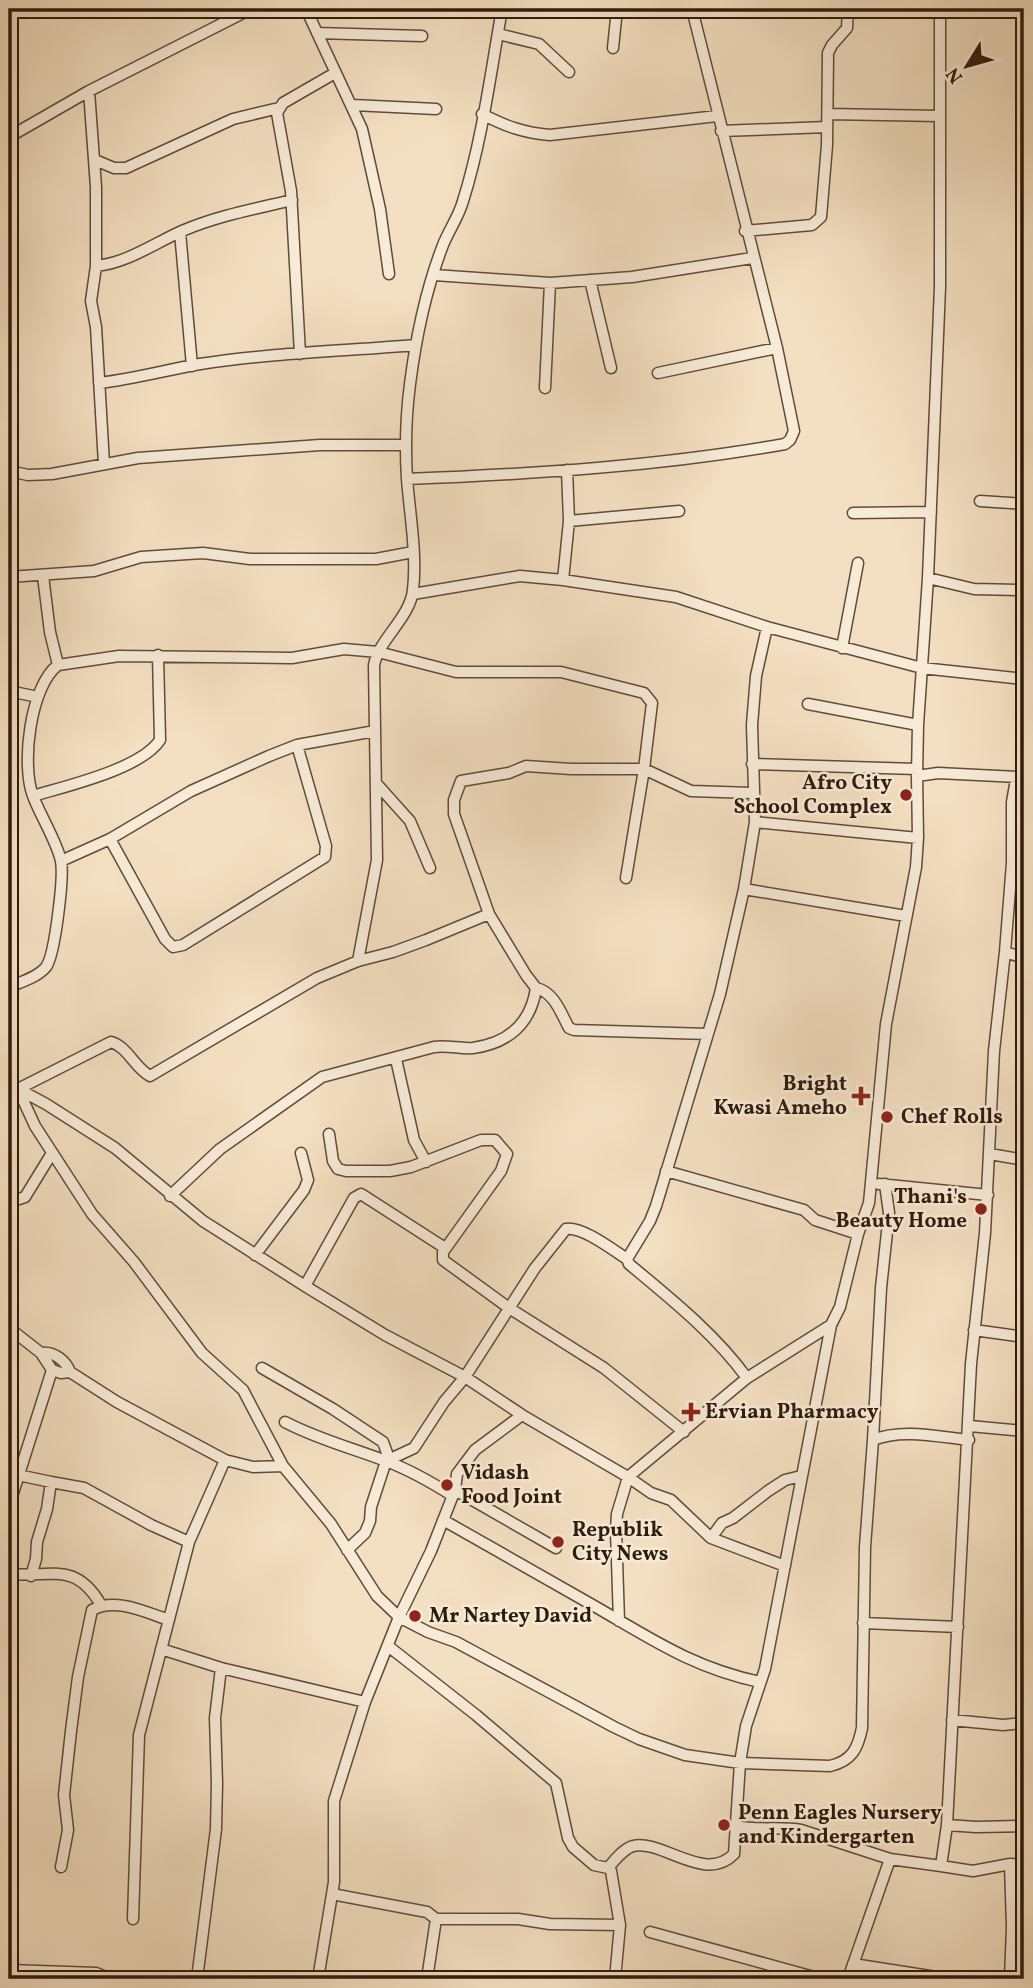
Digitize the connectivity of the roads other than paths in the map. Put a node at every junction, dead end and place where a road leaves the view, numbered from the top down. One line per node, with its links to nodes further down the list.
1 (251, 9): 14 (street)
2 (306, 9): 8 (street)
3 (502, 9): 9 (street)
4 (617, 9): 11 (street)
5 (692, 9): 20 (street)
6 (848, 9): 19 (street)
7 (940, 9): 21 (street)
8 (317, 33): 10 (street); 13 (street)
9 (498, 34): 12 (street); 18 (street)
10 (422, 36)
11 (613, 48)
12 (569, 72)
13 (335, 73): 15 (street); 16 (street)
14 (89, 91): 24 (street); 25 (street)
15 (353, 105): 17 (street); 31 (street)
16 (279, 108): 25 (street); 26 (street)
17 (436, 109)
18 (482, 114): 20 (street); 32 (street)
19 (828, 114): 21 (street); 22 (street)
20 (717, 116): 23 (street)
21 (939, 116): 51 (street)
22 (827, 127): 23 (street); 27 (street)
23 (721, 131): 27 (street)
24 (9, 137)
25 (95, 160): 30 (street)
26 (292, 200): 28 (street); 37 (street)
27 (746, 231): 29 (street)
28 (180, 232): 30 (street); 38 (street)
29 (752, 258): 33 (street); 36 (street)
30 (96, 266): 41 (street)
31 (389, 274)
32 (434, 275): 34 (street); 35 (street)
33 (590, 281): 34 (street); 39 (street)
34 (550, 283): 42 (street)
35 (416, 345): 37 (street); 43 (street)
36 (777, 348): 40 (street); 45 (street)
37 (300, 354): 38 (street)
38 (192, 366): 41 (street)
39 (611, 368)
40 (658, 373)
41 (99, 383): 44 (street)
42 (545, 388)
43 (406, 444): 44 (street); 47 (street)
44 (104, 464): 46 (street)
45 (567, 470): 47 (street); 53 (street)
46 (9, 471)
47 (407, 479): 54 (street)
48 (980, 501): 49 (street)
49 (1024, 504)
50 (679, 511): 53 (street)
51 (931, 512): 52 (street); 58 (street)
52 (853, 513)
53 (569, 521): 59 (street)
54 (413, 552): 56 (street); 61 (street)
55 (858, 563): 63 (street)
56 (43, 576): 57 (street); 66 (street)
57 (9, 577)
58 (928, 578): 60 (street); 67 (street)
59 (563, 580): 61 (street); 62 (street)
60 (1024, 590)
61 (413, 594): 64 (street)
62 (767, 628): 63 (street); 75 (street)
63 (842, 648): 67 (street)
64 (378, 652): 65 (street); 73 (street); 76 (street)
65 (159, 655): 66 (street); 81 (street)
66 (58, 665): 70 (street)
67 (922, 668): 68 (street); 72 (street)
68 (1024, 679)
69 (9, 691): 70 (street)
70 (38, 697): 81 (street)
71 (808, 704): 72 (street)
72 (918, 725): 77 (street)
73 (374, 731): 74 (street); 79 (street)
74 (298, 745): 84 (street); 84 (street)
75 (752, 764): 77 (street); 80 (street)
76 (645, 769): 80 (street); 87 (street); 89 (street)
77 (916, 773): 78 (street); 83 (street)
78 (1022, 777): 91 (street)
79 (376, 783): 86 (street); 93 (street)
80 (752, 793): 82 (street)
81 (33, 796): 85 (street)
82 (755, 822): 83 (street); 88 (street)
83 (918, 838): 90 (street)
84 (110, 839): 85 (street)
85 (61, 861): 94 (street)
86 (430, 868)
87 (626, 878)
88 (744, 889): 90 (street); 96 (street)
89 (489, 914): 93 (street); 95 (street)
90 (906, 916): 107 (street)
91 (1005, 952): 92 (street); 103 (street)
92 (1024, 958)
93 (358, 961): 99 (street)
94 (9, 987)
95 (536, 988): 96 (street); 97 (street)
96 (708, 1034): 106 (street)
97 (396, 1059): 105 (street); 110 (street)
98 (9, 1079): 99 (street)
99 (18, 1089): 101 (street); 110 (street)
100 (329, 1134): 105 (street)
101 (52, 1153): 111 (street); 137 (street)
102 (301, 1153): 114 (street)
103 (990, 1154): 104 (street); 109 (street)
104 (1024, 1160)
105 (426, 1162): 113 (street)
106 (666, 1171): 112 (street); 115 (street)
107 (871, 1183): 108 (street); 112 (street)
108 (886, 1184): 109 (street); 133 (street)
109 (988, 1195): 120 (street)
110 (170, 1196): 114 (street)
111 (9, 1198)
112 (858, 1234): 118 (street)
113 (445, 1248): 116 (street); 117 (street)
114 (255, 1255): 116 (street)
115 (627, 1259): 117 (street); 127 (street)
116 (304, 1286): 126 (street)
117 (509, 1308): 126 (street); 132 (street)
118 (831, 1325): 127 (street); 139 (street)
119 (9, 1328): 122 (street)
120 (974, 1330): 121 (street); 130 (street)
121 (1024, 1337)
122 (41, 1353): 124 (street); 125 (street)
123 (262, 1368): 136 (street)
124 (52, 1370): 125 (street); 138 (street)
125 (70, 1372): 135 (street)
126 (465, 1377): 128 (street); 136 (street)
127 (747, 1378): 132 (street)
128 (522, 1415): 140 (street); 142 (street)
129 (285, 1422): 136 (street)
130 (970, 1426): 131 (street); 134 (street)
131 (1024, 1431)
132 (684, 1432): 140 (street)
133 (873, 1440): 134 (street); 156 (street)
134 (969, 1440): 157 (street)
135 (225, 1460): 137 (street); 146 (street)
136 (386, 1461): 142 (street); 148 (street)
137 (283, 1466): 148 (street)
138 (18, 1475): 141 (street); 143 (street)
139 (801, 1476): 145 (street); 149 (street)
140 (628, 1477): 145 (street); 155 (street)
141 (51, 1482): 146 (street); 151 (street)
142 (454, 1493): 144 (street); 147 (street)
143 (9, 1506)
144 (443, 1520): 153 (street); 155 (street)
145 (711, 1538): 149 (street)
146 (189, 1542): 154 (street)
147 (556, 1548)
148 (347, 1550): 153 (street)
149 (785, 1566): 161 (street)
150 (9, 1574): 151 (street)
151 (31, 1576): 152 (street)
152 (101, 1605): 154 (street); 173 (street)
153 (399, 1617): 158 (street); 165 (street)
154 (169, 1620): 159 (street)
155 (619, 1620): 161 (street)
156 (863, 1623): 157 (street); 165 (street)
157 (958, 1628): 163 (street)
158 (388, 1646): 162 (street); 174 (street)
159 (160, 1649): 160 (street); 176 (street)
160 (221, 1668): 162 (street); 183 (street)
161 (760, 1682): 165 (street)
162 (365, 1702): 175 (street)
163 (952, 1720): 164 (street); 166 (street)
164 (1024, 1723)
165 (740, 1763): 168 (street)
166 (947, 1825): 167 (street); 172 (street)
167 (1024, 1825)
168 (737, 1826): 169 (street); 174 (street)
169 (890, 1859): 172 (street); 180 (street)
170 (1010, 1864): 171 (street); 172 (street); 190 (street)
171 (1024, 1865)
172 (940, 1866)
173 (61, 1867)
174 (608, 1868): 178 (street)
175 (332, 1894): 177 (street); 184 (street)
176 (133, 1919)
177 (436, 1919): 178 (street); 185 (street)
178 (620, 1925): 186 (street)
179 (650, 1931): 187 (street)
180 (853, 1964): 188 (street); 189 (street)
181 (9, 1970): 182 (street)
182 (111, 1979)
183 (197, 1979)
184 (318, 1979)
185 (427, 1979)
186 (615, 1979)
187 (821, 1979)
188 (848, 1979)
189 (949, 1979)
190 (1010, 1979)

